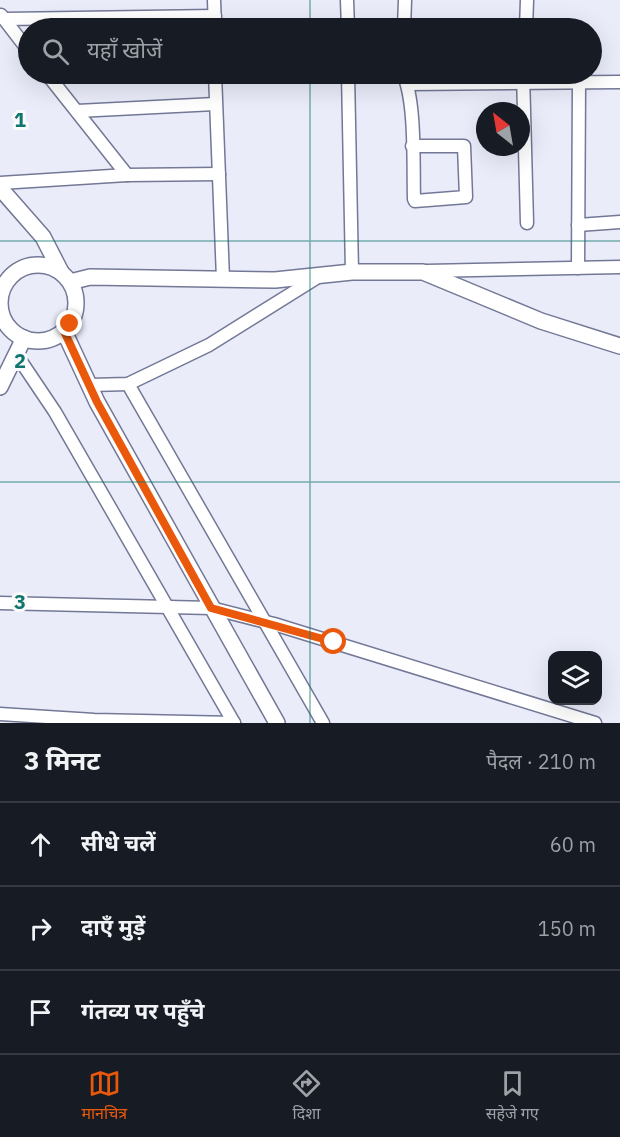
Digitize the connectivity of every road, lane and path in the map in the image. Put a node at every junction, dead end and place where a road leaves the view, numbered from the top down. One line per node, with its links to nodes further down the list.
1 (214, 0): 7 (street)
2 (347, 0): 8 (street)
3 (405, 0): 9 (street)
4 (527, 0): 10 (street)
5 (2, 16): 6 (street); 11 (street)
6 (73, 18)
7 (215, 18)
8 (348, 18)
9 (404, 18)
10 (526, 18)
11 (18, 37)
12 (602, 82): 13 (street)
13 (620, 82)
14 (55, 84): 21 (street)
15 (215, 84): 20 (street)
16 (348, 84): 32 (street)
17 (406, 84): 22 (street)
18 (523, 84): 28 (street)
19 (579, 84): 29 (street)
20 (215, 104): 21 (street); 23 (street)
21 (77, 111): 24 (street)
22 (412, 146): 22 (street)
23 (219, 174): 24 (street); 36 (street)
24 (127, 175): 25 (street)
25 (0, 183)
26 (0, 188): 34 (street)
27 (620, 222): 29 (street)
28 (527, 223)
29 (578, 225): 31 (street)
30 (620, 267): 31 (street)
31 (578, 268): 33 (street)
32 (352, 272): 33 (street); 35 (street)
33 (423, 272): 40 (street)
34 (66, 277): 36 (street); 37 (street); 38 (street)
35 (318, 277): 36 (street); 43 (street)
36 (224, 279)
37 (1, 293): 39 (street)
38 (64, 331): 39 (street); 44 (street)
39 (24, 338): 41 (street)
40 (620, 346)
41 (16, 354): 42 (street); 46 (street)
42 (1, 383)
43 (128, 384): 44 (street); 48 (street)
44 (91, 386): 47 (street)
45 (0, 603): 46 (street)
46 (167, 607): 47 (street); 51 (street)
47 (211, 608): 48 (street); 52 (street)
48 (267, 622): 53 (street); 54 (street)
49 (0, 714): 50 (street)
50 (95, 722): 51 (street)
51 (234, 723)
52 (277, 723)
53 (323, 723)
54 (595, 723)

